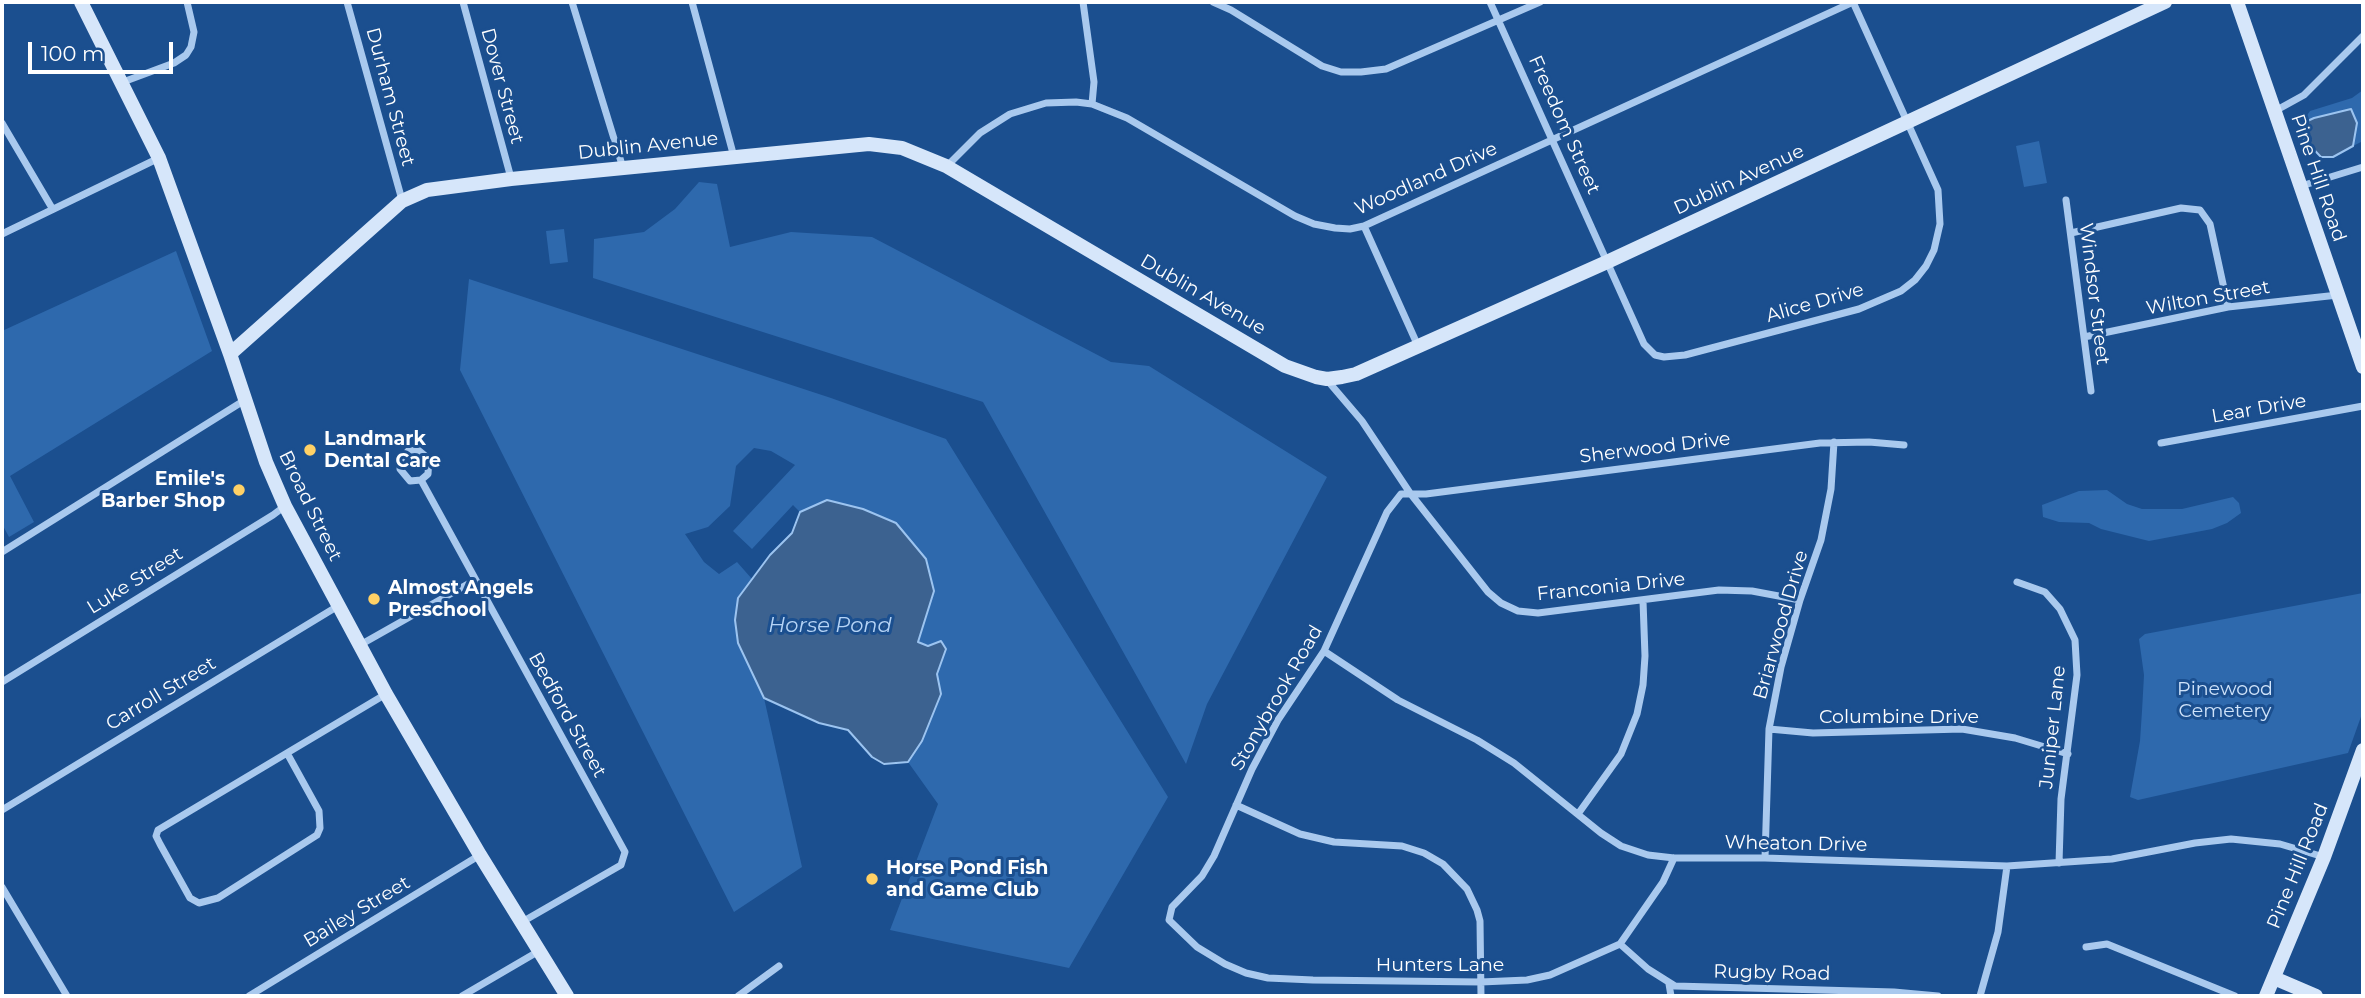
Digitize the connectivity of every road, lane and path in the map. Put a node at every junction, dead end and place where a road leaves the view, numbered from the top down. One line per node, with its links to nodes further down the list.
1 (81, 2): 16 (street, Broad Street)
2 (187, 2): 16 (street)
3 (347, 2): 30 (street, Durham Street)
4 (463, 2): 27 (street, Dover Street)
5 (572, 2): 26 (street)
6 (692, 2): 22 (street)
7 (1083, 2): 17 (street)
8 (1213, 2): 14 (street)
9 (1490, 2): 14 (street, Freedom Street)
10 (1539, 2): 14 (street)
11 (1853, 2): 19 (street, Alice Drive); 21 (street, Woodland Drive)
12 (2165, 2): 19 (street, Dublin Avenue)
13 (2237, 2): 18 (street, Pine Hill Road)
14 (1499, 20): 21 (street, Freedom Street)
15 (2363, 36): 18 (street)
16 (123, 82): 23 (street, Broad Street)
17 (1093, 104): 24 (street, Woodland Drive); 32 (street, Woodland Drive)
18 (2275, 111): 28 (street, Pine Hill Road)
19 (1908, 122): 35 (street, Dublin Avenue); 35 (street, Alice Drive)
20 (2, 123): 31 (street)
21 (1553, 139): 32 (street, Woodland Drive); 35 (street, Freedom Street)
22 (734, 157): 24 (street, Dublin Avenue); 26 (street, Dublin Avenue)
23 (159, 158): 31 (street); 40 (street, Broad Street)
24 (946, 166): 42 (street, Dublin Avenue)
25 (2363, 167): 28 (street)
26 (623, 169): 27 (street, Dublin Avenue)
27 (511, 179): 30 (street, Dublin Avenue)
28 (2301, 186): 36 (street, Pine Hill Road)
29 (2066, 200): 33 (street, Windsor Street)
30 (402, 201): 40 (street, Dublin Avenue)
31 (52, 208): 34 (street)
32 (1364, 226): 39 (street)
33 (2071, 233): 37 (street); 38 (street, Windsor Street)
34 (2, 234)
35 (1607, 262): 39 (street, Dublin Avenue)
36 (2338, 295): 37 (street, Wilton Street); 41 (street, Pine Hill Road)
37 (2228, 307): 38 (street, Wilton Street)
38 (2084, 337): 43 (street, Windsor Street)
39 (1418, 347): 42 (street, Dublin Avenue)
40 (230, 354): 44 (street, Broad Street)
41 (2363, 367)
42 (1326, 379): 50 (street, Franconia Drive)
43 (2091, 391)
44 (245, 400): 51 (street, Broad Street); 52 (street)
45 (2363, 406): 47 (street, Lear Drive)
46 (1834, 442): 48 (street, Sherwood Drive); 50 (street, Sherwood Drive); 55 (street, Briarwood Drive)
47 (2161, 443)
48 (1904, 445)
49 (421, 480): 49 (street, Bedford Street); 53 (street, Bedford Street)
50 (1410, 493): 56 (street, Franconia Drive); 59 (street, Stonybrook Road)
51 (285, 506): 57 (street, Broad Street); 60 (street, Luke Street)
52 (2, 552)
53 (475, 580): 58 (street); 77 (street, Bedford Street)
54 (2017, 582): 65 (street, Juniper Lane)
55 (1800, 600): 56 (street, Franconia Drive); 62 (street, Briarwood Drive)
56 (1643, 601): 68 (street)
57 (338, 606): 58 (street, Broad Street); 67 (street, Carroll Street)
58 (360, 645): 61 (street, Broad Street)
59 (1324, 651): 66 (street, Stonybrook Road); 68 (street, Wheaton Drive)
60 (2, 682)
61 (386, 694): 64 (street); 69 (street, Broad Street)
62 (1769, 730): 65 (street, Columbine Drive); 72 (street, Briarwood Drive)
63 (2363, 750): 70 (street, Pine Hill Road)
64 (287, 753): 64 (street)
65 (2068, 754): 73 (street, Juniper Lane)
66 (1236, 805): 76 (street, Stonybrook Road); 83 (street)
67 (2, 810)
68 (1578, 814): 71 (street, Wheaton Drive)
69 (480, 855): 77 (street, Broad Street); 86 (street, Bailey Street)
70 (2324, 857): 73 (street, Wheaton Drive); 82 (street, Pine Hill Road)
71 (1674, 858): 72 (street, Wheaton Drive); 78 (street)
72 (1765, 858): 74 (street, Wheaton Drive)
73 (2059, 863): 74 (street, Wheaton Drive)
74 (2007, 866): 93 (street)
75 (2, 887): 85 (street)
76 (1169, 920): 83 (street, Hunters Lane)
77 (522, 923): 80 (street, Broad Street)
78 (1620, 944): 83 (street, Hunters Lane); 84 (street)
79 (2086, 947): 94 (street)
80 (539, 951): 87 (street); 88 (street, Broad Street)
81 (779, 966): 89 (street)
82 (2274, 978): 95 (street, Pine Hill Road); 96 (street)
83 (1481, 982): 90 (street)
84 (1670, 984): 91 (street); 92 (street, Rugby Road)
85 (67, 996)
86 (249, 996)
87 (462, 996)
88 (568, 996)
89 (738, 996)
90 (1481, 996)
91 (1671, 996)
92 (1938, 996)
93 (1980, 996)
94 (2235, 996)
95 (2266, 996)
96 (2316, 996)

